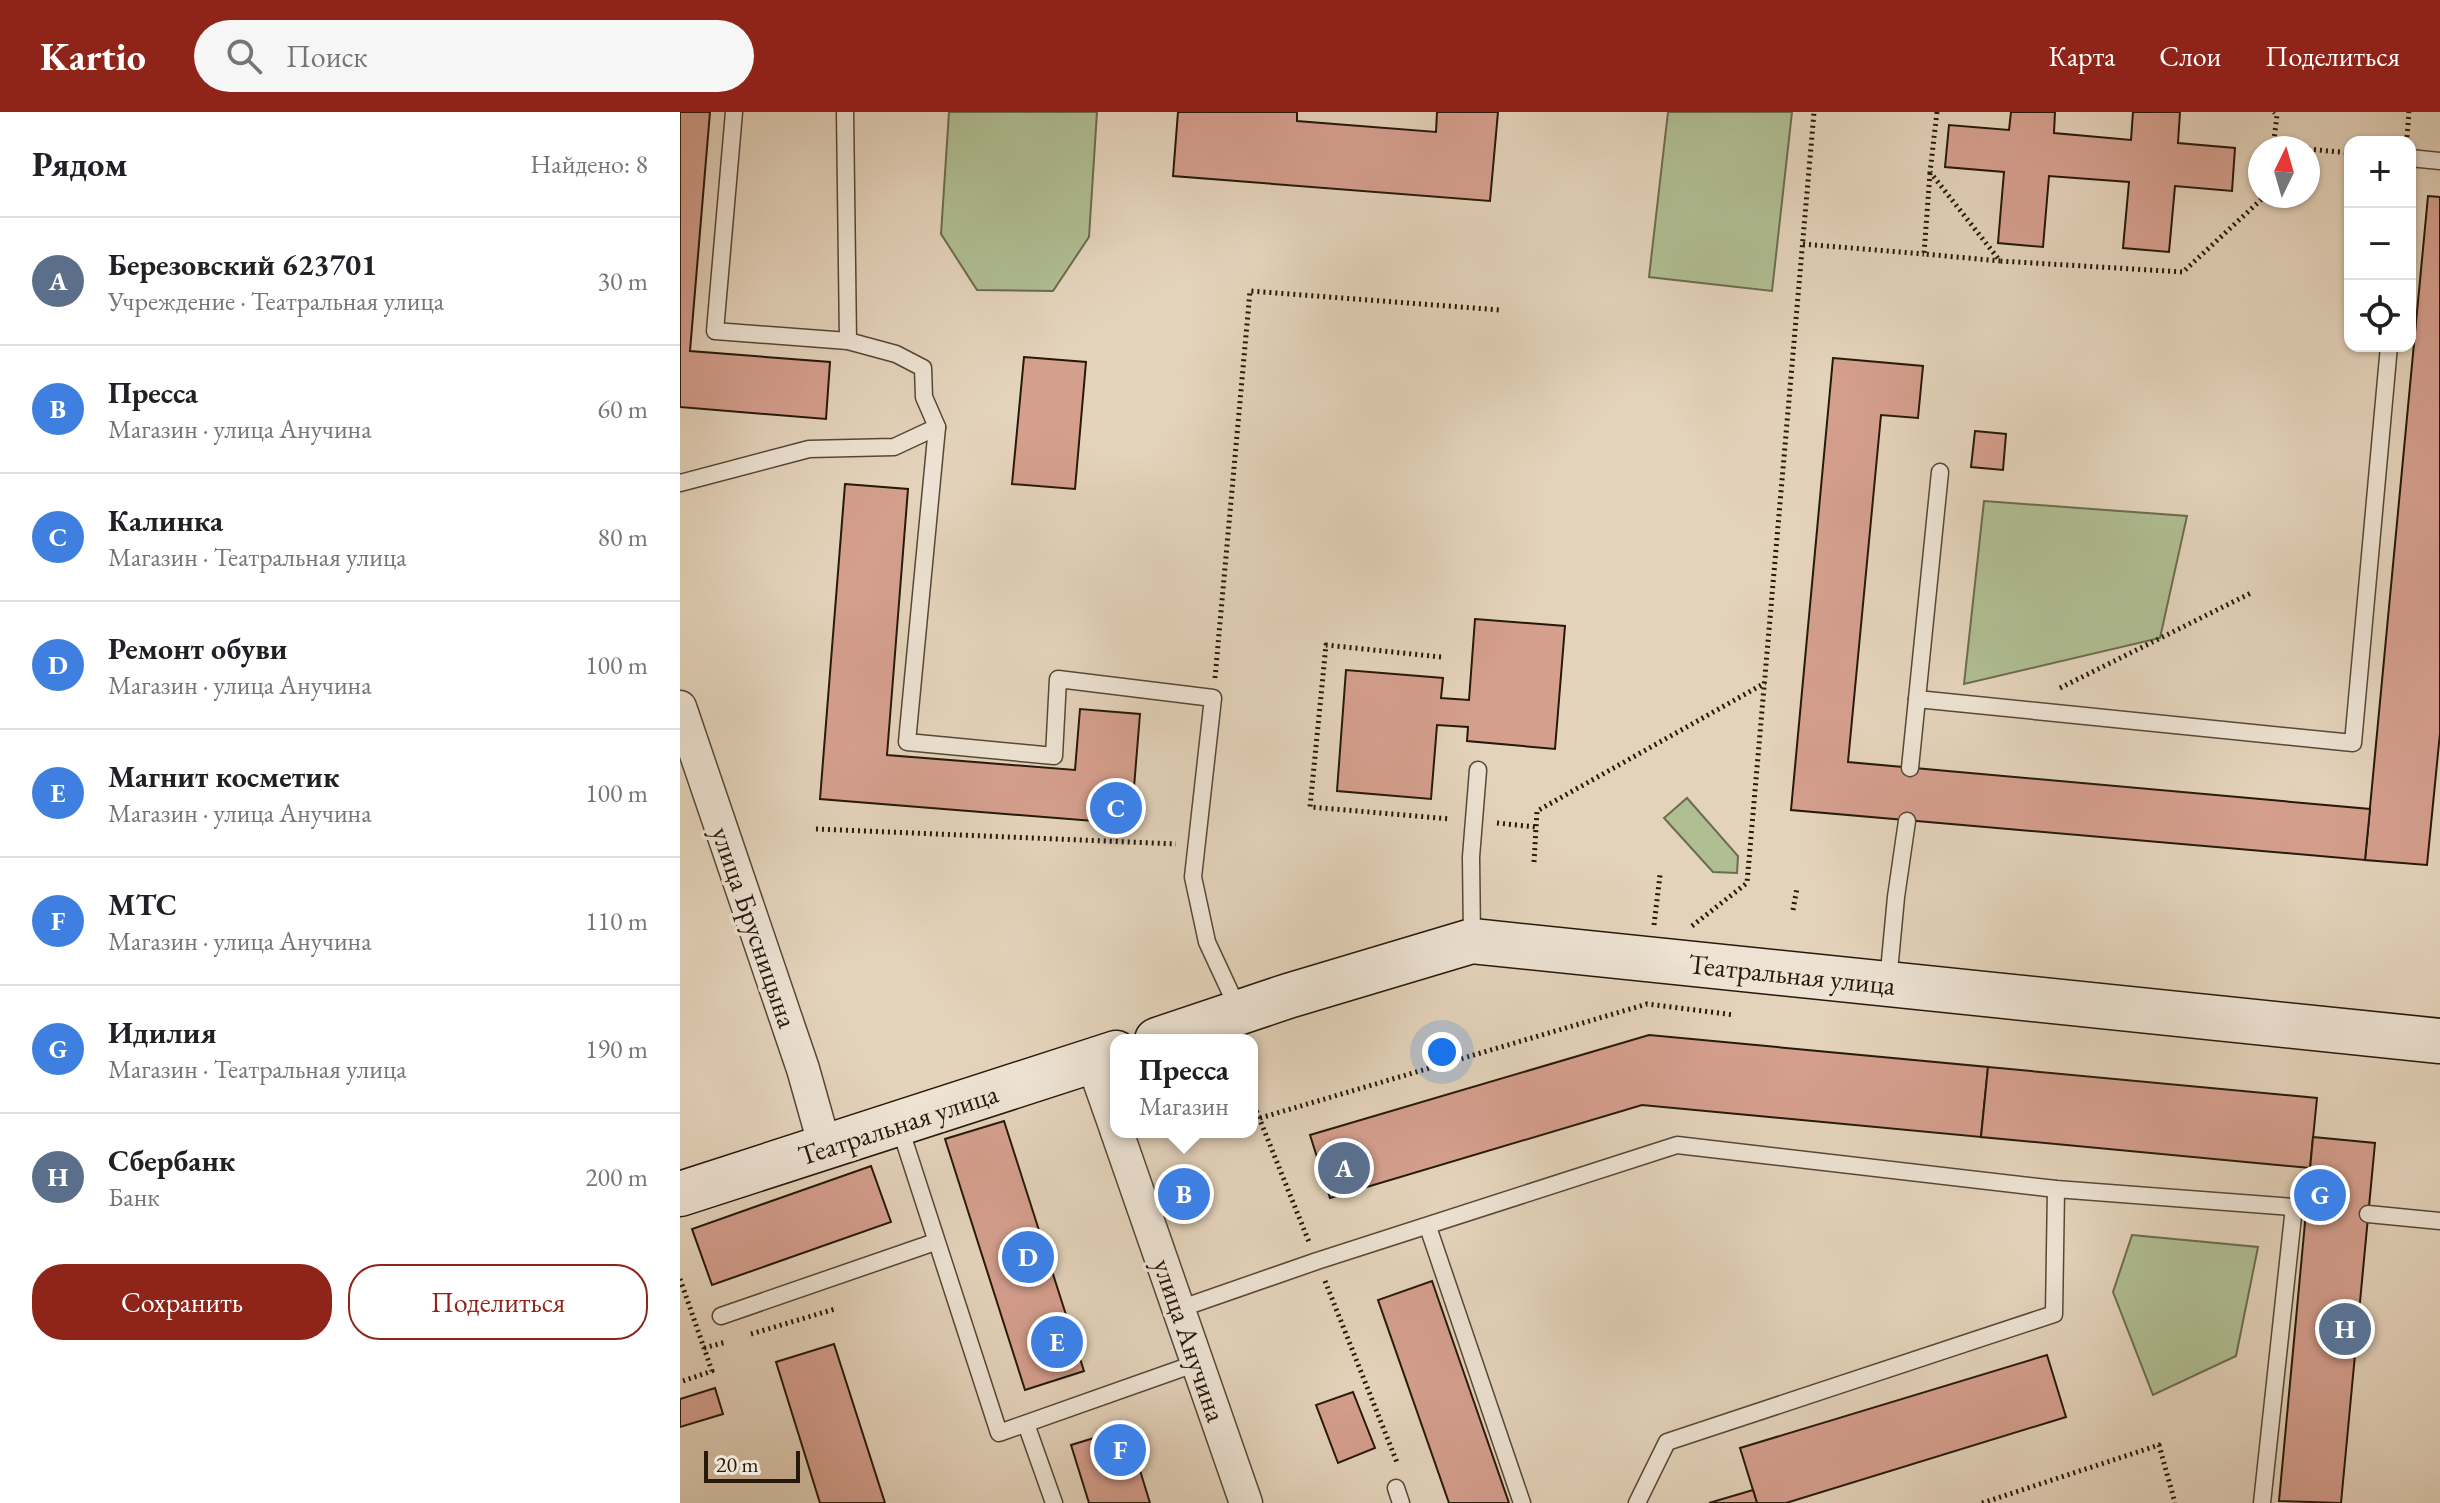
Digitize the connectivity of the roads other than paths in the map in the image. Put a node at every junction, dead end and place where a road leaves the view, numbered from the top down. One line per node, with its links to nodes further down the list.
1 (734, 112): 5 (lane)
2 (845, 112): 5 (lane)
3 (2416, 159): 4 (lane)
4 (2440, 161)
5 (848, 341): 7 (lane)
6 (2388, 352): 10 (lane)
7 (937, 427): 9 (lane); 17 (lane)
8 (1940, 472): 10 (lane)
9 (680, 483)
10 (1917, 699): 12 (lane)
11 (680, 707): 24 (street, улица Брусницына)
12 (1910, 768)
13 (1478, 770): 15 (lane)
14 (1907, 821): 16 (lane)
15 (1472, 941): 16 (street, Театральная улица); 17 (street, Театральная улица)
16 (1888, 984): 19 (street, Театральная улица)
17 (1239, 1013): 18 (street, Театральная улица)
18 (1175, 1034)
19 (2440, 1041)
20 (1104, 1057): 21 (street, улица Анучина); 22 (street, Театральная улица)
21 (1110, 1091)
22 (898, 1124): 24 (street, Театральная улица); 30 (lane)
23 (1120, 1138): 31 (street, улица Анучина)
24 (825, 1147): 26 (street, Театральная улица)
25 (2056, 1189): 29 (lane); 38 (lane); 39 (lane)
26 (680, 1194)
27 (2368, 1214): 28 (lane)
28 (2440, 1221)
29 (1428, 1227): 31 (lane); 37 (lane)
30 (935, 1242): 32 (lane); 34 (lane)
31 (1179, 1309): 33 (street, улица Анучина)
32 (721, 1316)
33 (1197, 1363): 34 (lane); 36 (street, улица Анучина)
34 (1026, 1424): 35 (lane)
35 (1054, 1503)
36 (1246, 1503)
37 (1522, 1503)
38 (1637, 1503)
39 (2262, 1503)

